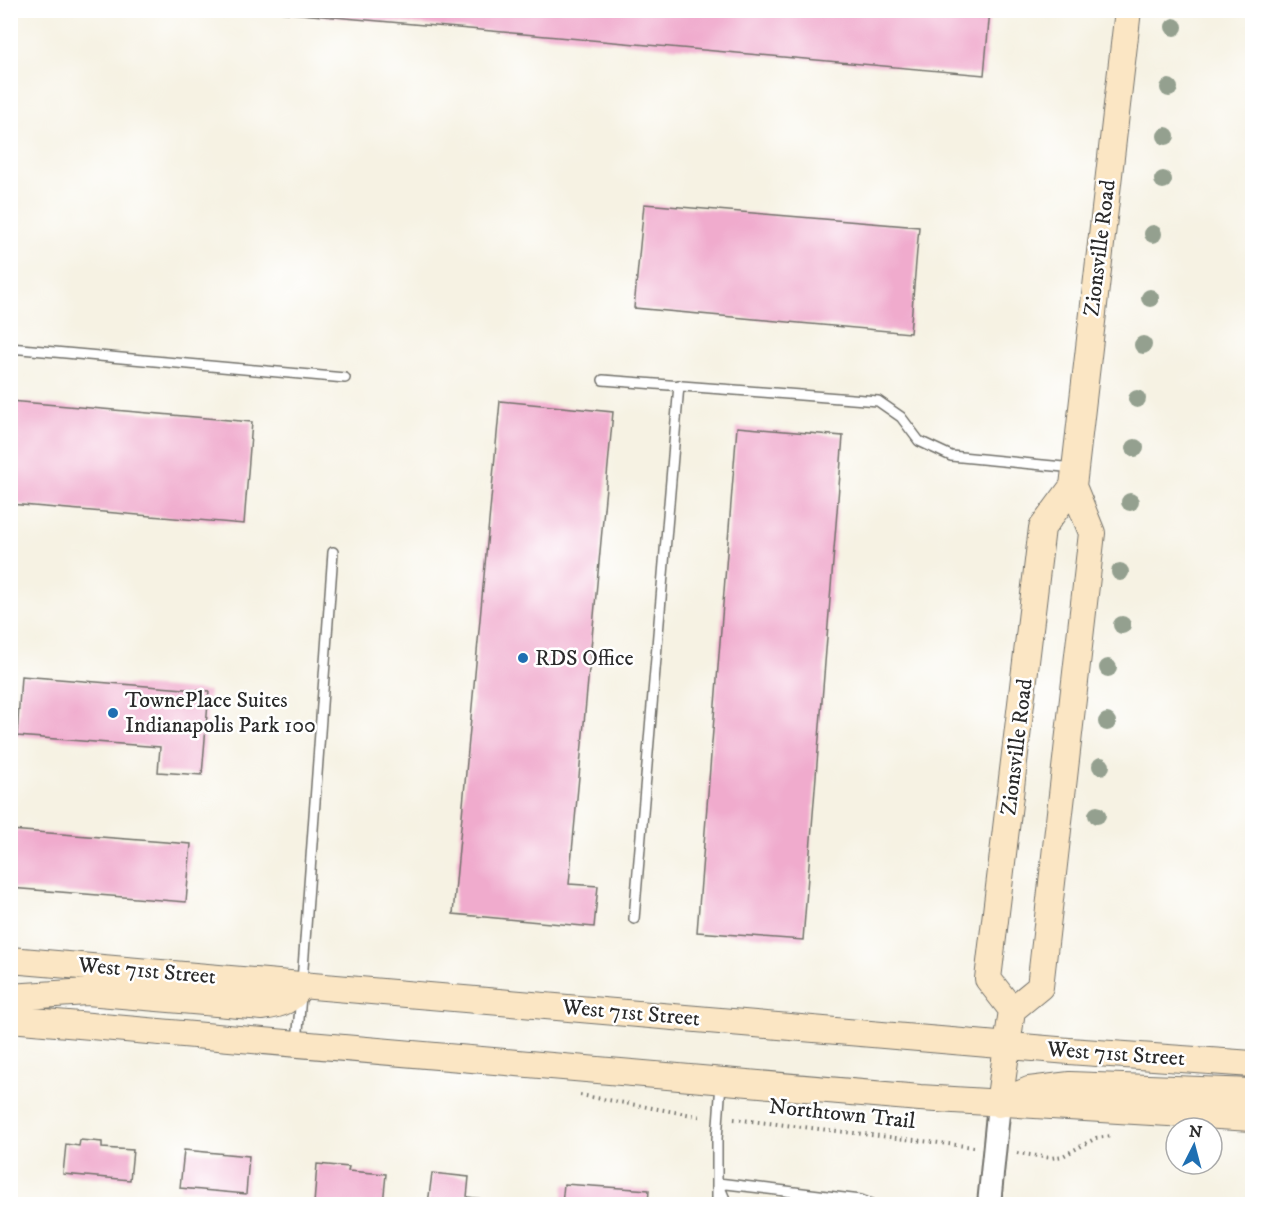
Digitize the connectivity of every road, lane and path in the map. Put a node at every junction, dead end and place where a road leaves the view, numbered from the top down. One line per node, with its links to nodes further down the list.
1 (1128, 10): 6 (main road, Zionsville Road)
2 (10, 348): 3 (lane)
3 (345, 378)
4 (603, 380): 5 (lane)
5 (679, 386): 6 (lane); 8 (lane)
6 (1074, 477): 14 (main road, Zionsville Road); 14 (main road, Zionsville Road)
7 (333, 552): 12 (lane)
8 (634, 919)
9 (10, 960): 10 (main road, West 71st Street)
10 (78, 965): 11 (main road); 12 (main road, West 71st Street)
11 (10, 977)
12 (302, 985): 13 (main road); 16 (lane); 17 (main road, West 71st Street)
13 (10, 997)
14 (1012, 1010): 17 (main road)
15 (10, 1019): 16 (main road)
16 (297, 1044): 19 (main road)
17 (1007, 1046): 18 (main road, West 71st Street); 22 (main road)
18 (1252, 1064)
19 (721, 1081): 22 (main road); 29 (lane)
20 (1252, 1092): 22 (main road)
21 (577, 1095): 23 (path)
22 (999, 1104): 24 (main road); 33 (street)
23 (699, 1116)
24 (1252, 1118)
25 (743, 1120): 27 (path, Northtown Trail)
26 (1116, 1136): 28 (path)
27 (937, 1141)
28 (1044, 1157)
29 (718, 1183): 30 (lane); 31 (lane); 32 (lane)
30 (717, 1204)
31 (727, 1204)
32 (871, 1204)
33 (989, 1204)

